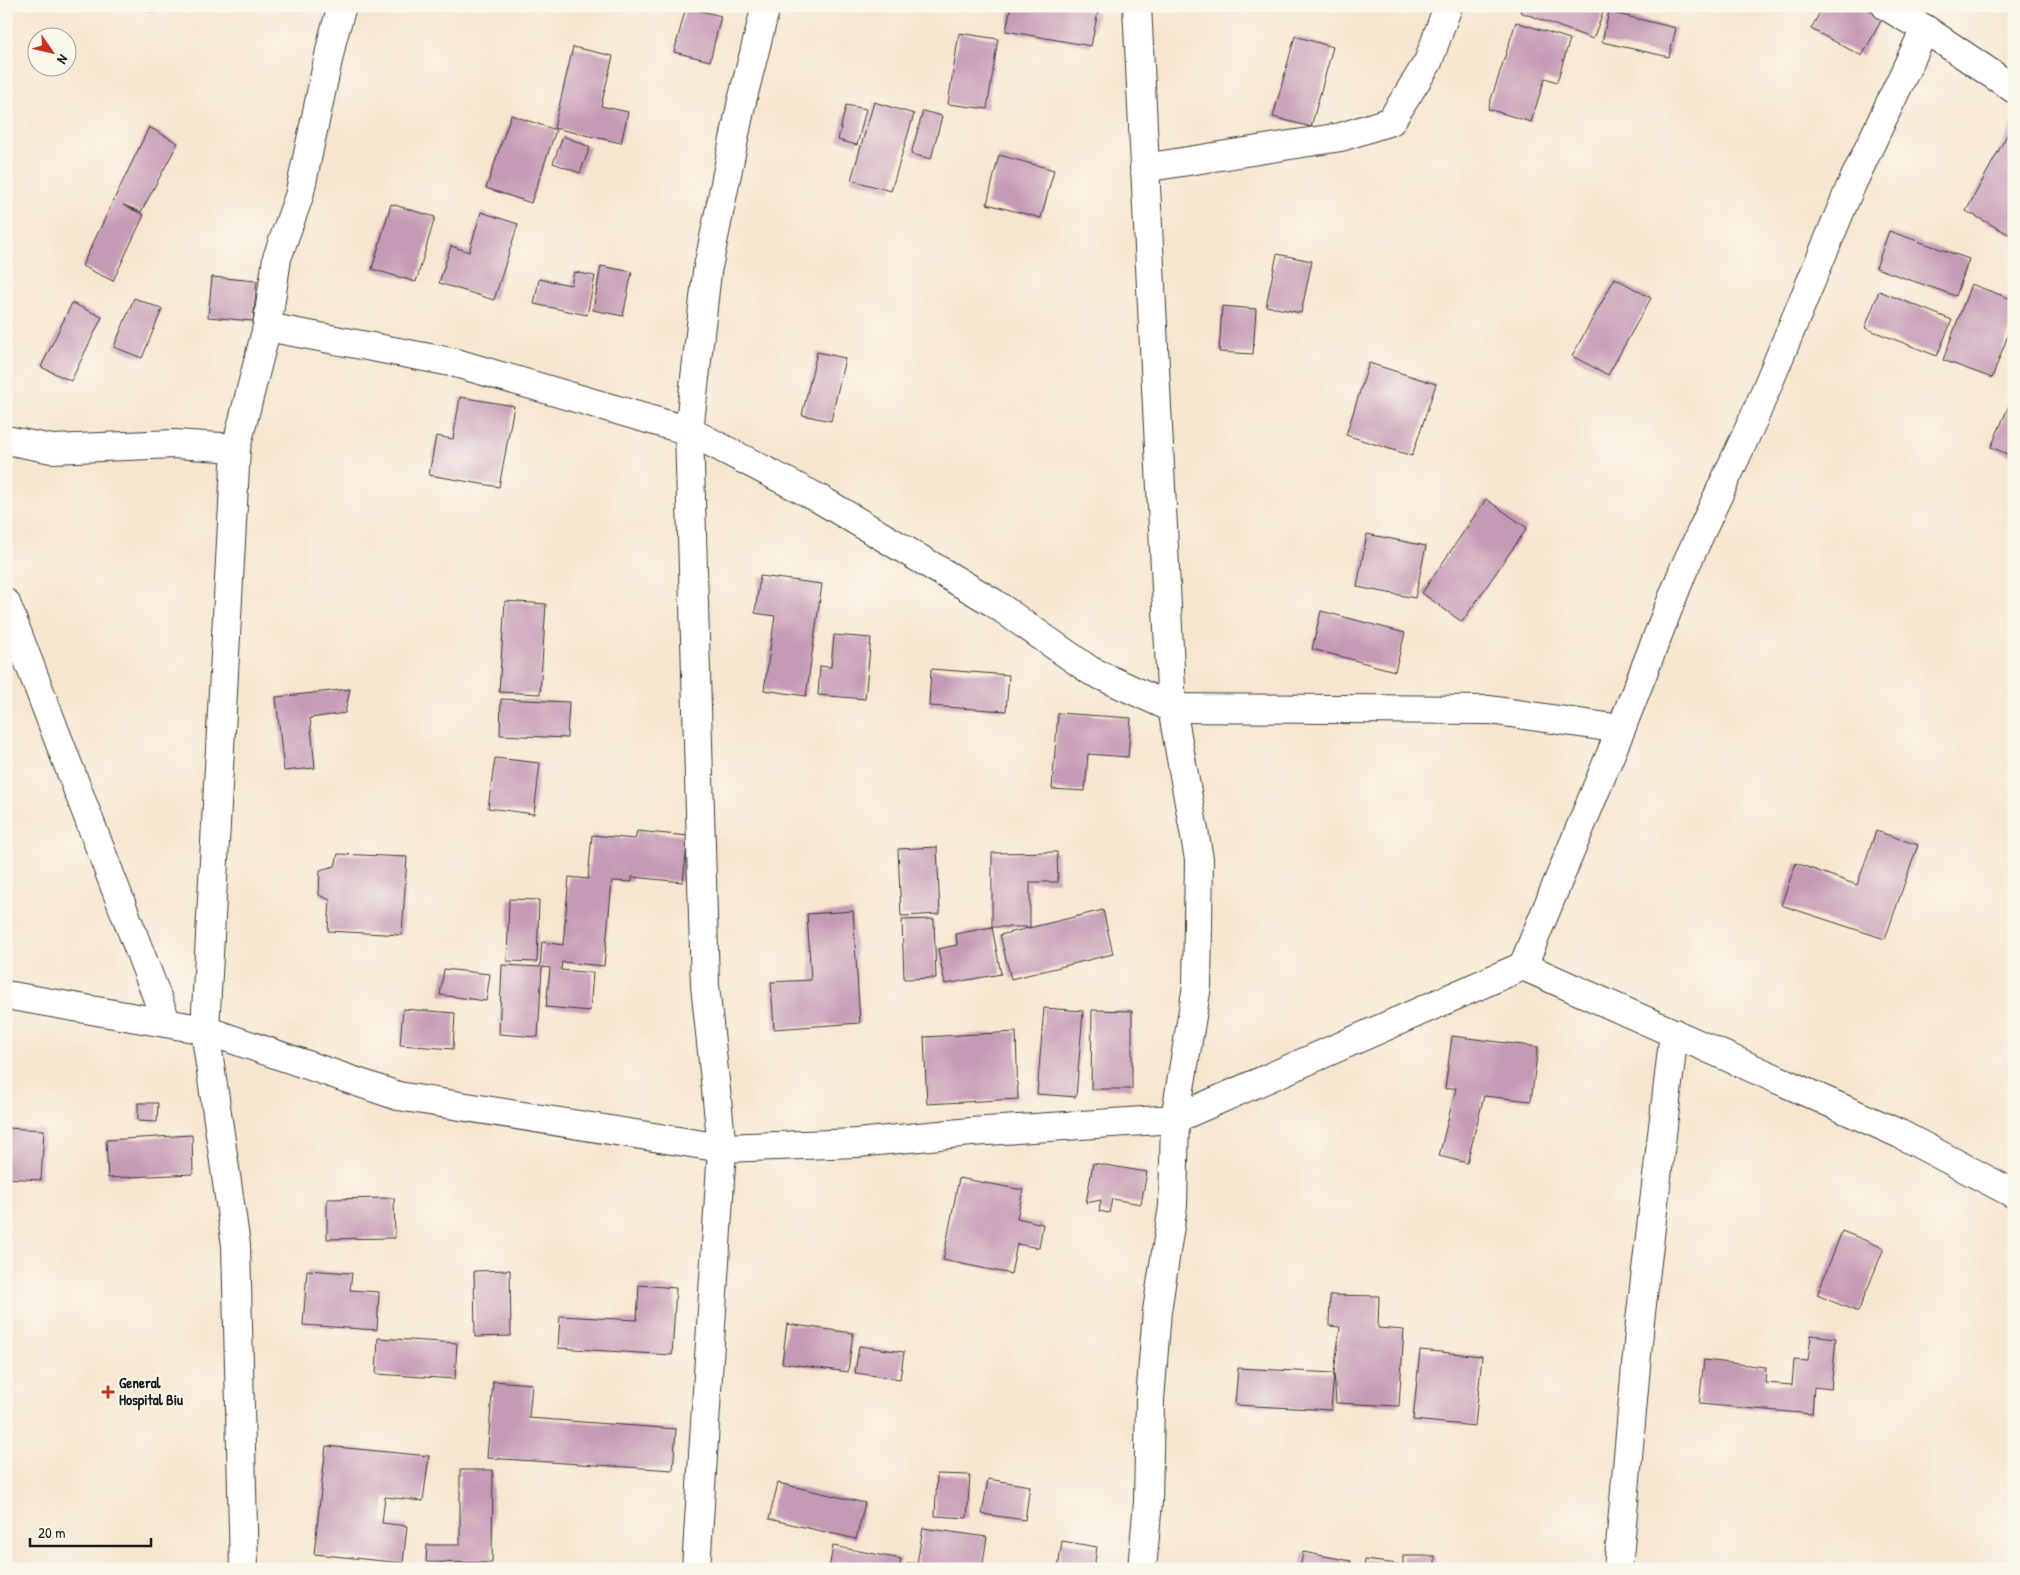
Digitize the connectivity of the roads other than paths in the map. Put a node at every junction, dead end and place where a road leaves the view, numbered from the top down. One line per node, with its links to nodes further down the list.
1 (342, 6): 9 (street)
2 (766, 6): 10 (street)
3 (1137, 6): 8 (street)
4 (1448, 6): 8 (street)
5 (1886, 6): 6 (street)
6 (1925, 29): 7 (street); 15 (street)
7 (2014, 89)
8 (1144, 168): 14 (street)
9 (266, 327): 10 (street); 12 (street)
10 (689, 431): 14 (street); 22 (street)
11 (6, 440): 12 (street)
12 (236, 448): 19 (street)
13 (6, 603): 18 (street)
14 (1172, 708): 15 (street); 21 (street)
15 (1621, 730): 16 (street)
16 (1523, 966): 20 (street); 21 (street)
17 (6, 995): 18 (street)
18 (167, 1023): 19 (street)
19 (205, 1030): 22 (street); 24 (street)
20 (1674, 1033): 23 (street); 27 (street)
21 (1175, 1120): 22 (street); 26 (street)
22 (722, 1148): 25 (street)
23 (2014, 1194)
24 (244, 1569)
25 (696, 1569)
26 (1142, 1569)
27 (1618, 1569)

